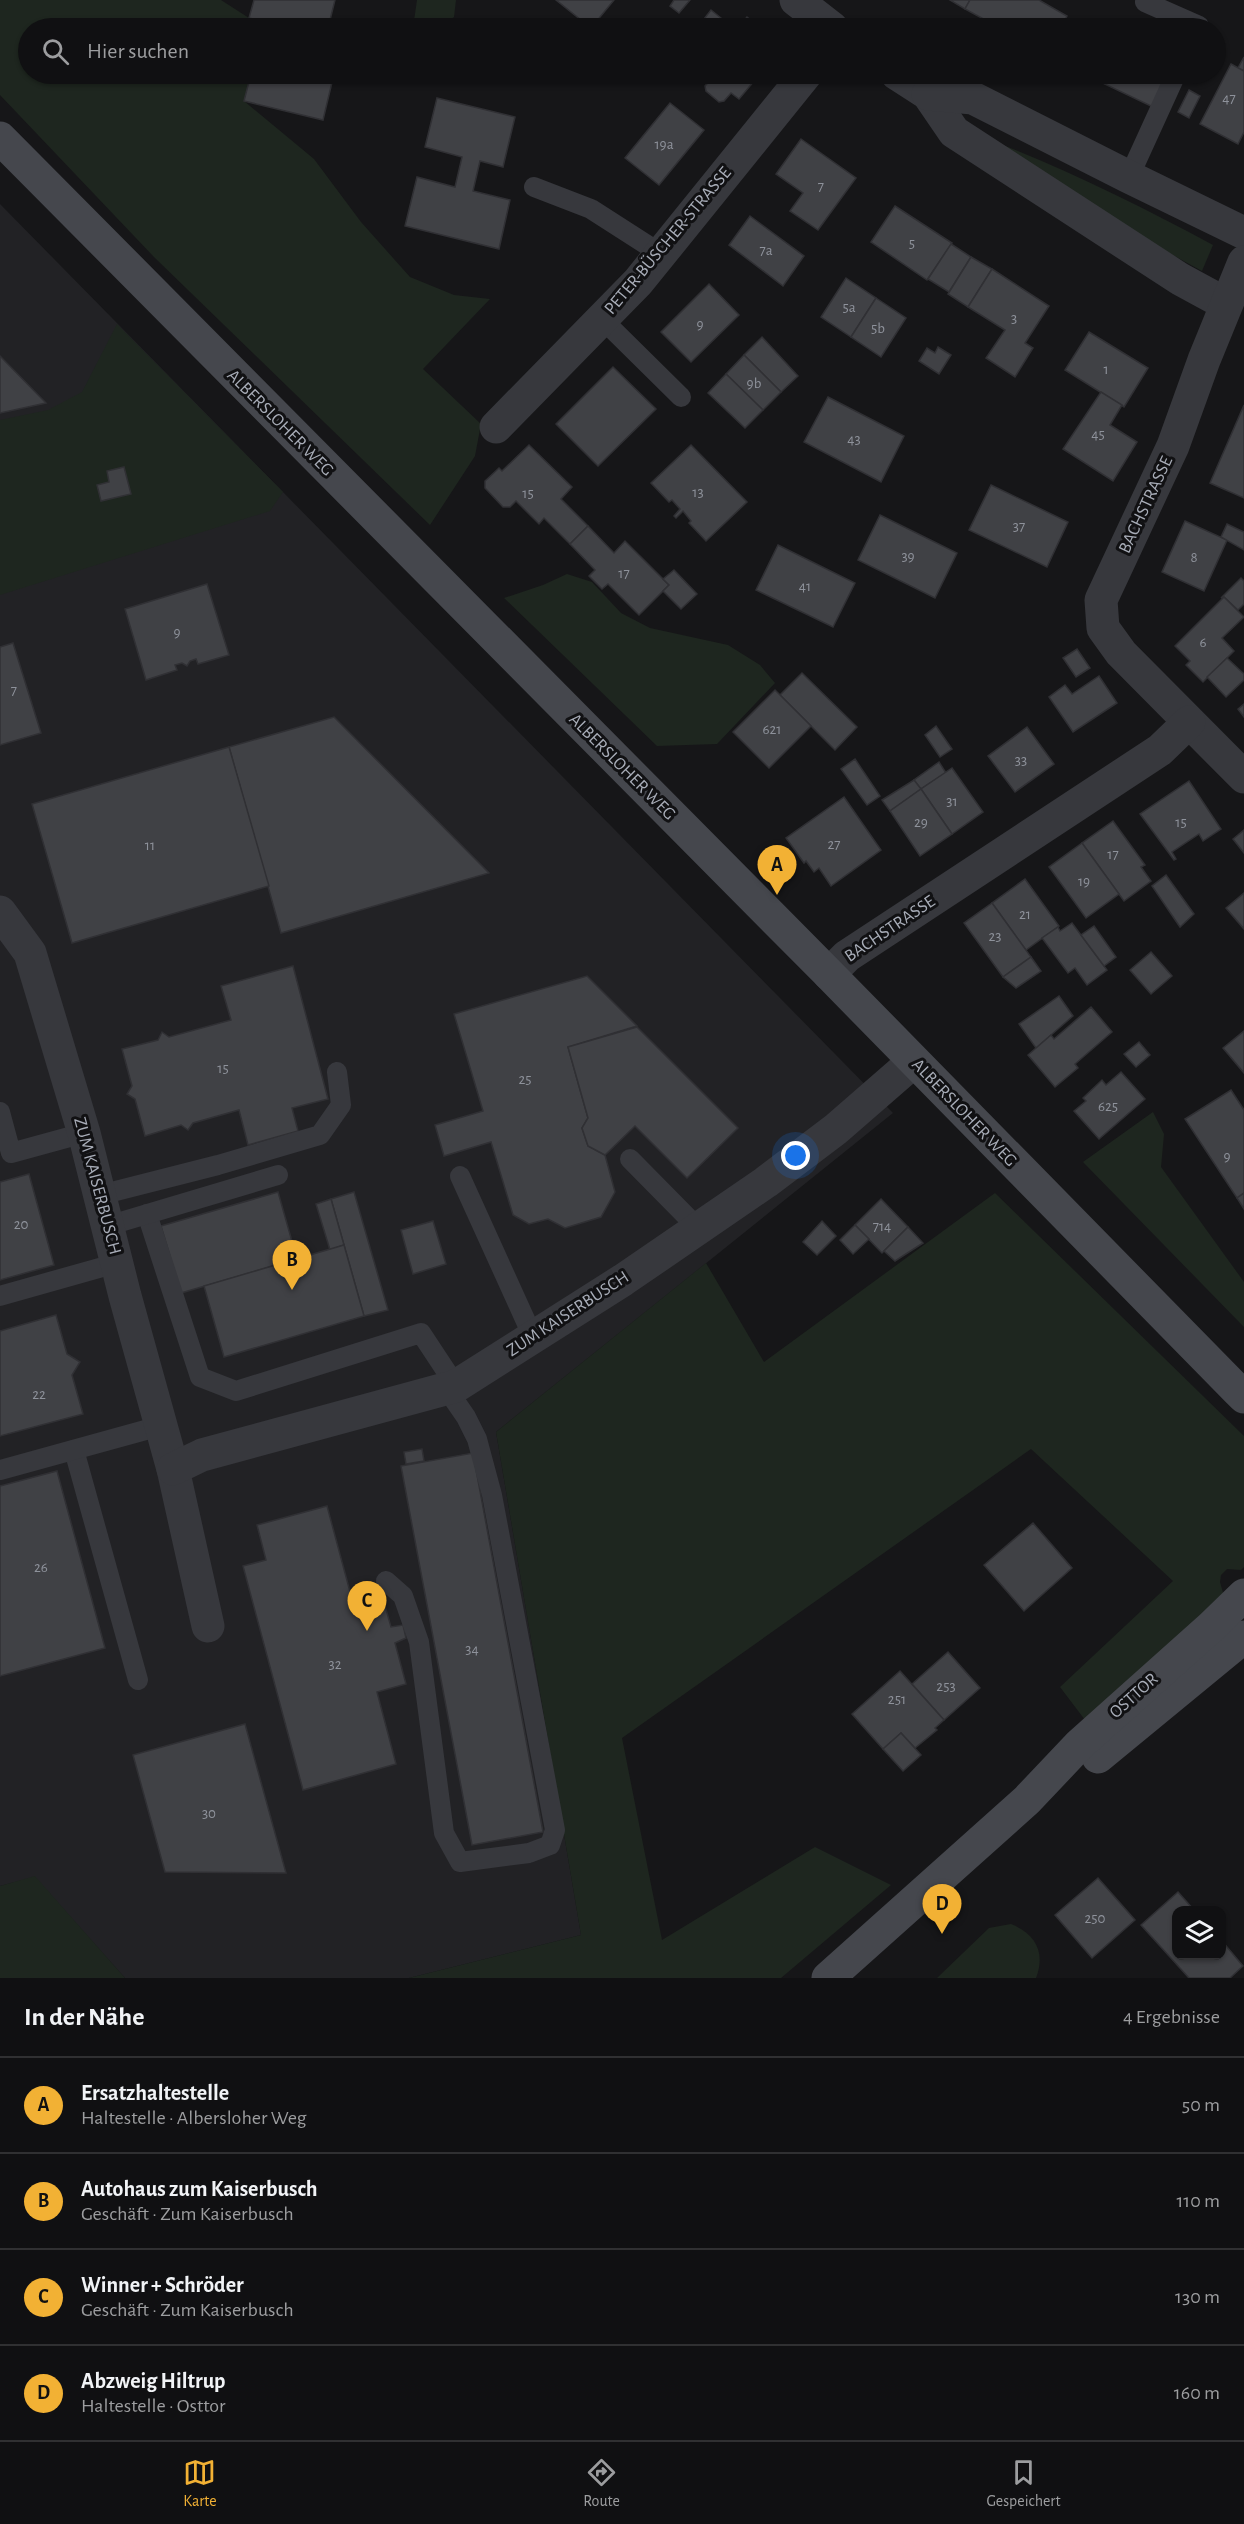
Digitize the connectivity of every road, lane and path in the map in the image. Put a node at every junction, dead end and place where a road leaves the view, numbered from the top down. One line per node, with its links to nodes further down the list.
1 (796, 0): 3 (street)
2 (1145, 2): 4 (lane)
3 (819, 18)
4 (1181, 18)
5 (798, 84): 13 (street, PETER-BÜSCHER-STRASSE)
6 (912, 84): 8 (street)
7 (1171, 84): 10 (lane)
8 (928, 94): 10 (street); 15 (street)
9 (0, 138): 22 (main road, ALBERSLOHER WEG)
10 (1129, 177): 12 (street)
11 (534, 187): 13 (lane)
12 (1244, 233)
13 (661, 254): 16 (street, PETER-BÜSCHER-STRASSE)
14 (1244, 262): 15 (street, BACHSTRASSE)
15 (1226, 304): 19 (street, BACHSTRASSE)
16 (602, 319): 17 (lane); 18 (street, PETER-BÜSCHER-STRASSE)
17 (681, 397)
18 (496, 427)
19 (1189, 722): 20 (street, BACHSTRASSE); 22 (street, BACHSTRASSE)
20 (1244, 777)
21 (0, 912): 26 (street, ZUM KAISERBUSCH)
22 (829, 974): 23 (main road, ALBERSLOHER WEG)
23 (913, 1062): 32 (street, ZUM KAISERBUSCH); 37 (main road, ALBERSLOHER WEG)
24 (337, 1072): 30 (lane)
25 (0, 1112): 26 (lane)
26 (84, 1133): 30 (street, ZUM KAISERBUSCH)
27 (630, 1159): 32 (lane)
28 (278, 1175): 31 (lane)
29 (460, 1176): 35 (lane)
30 (104, 1211): 31 (lane); 33 (street, ZUM KAISERBUSCH)
31 (147, 1214): 36 (lane)
32 (698, 1228): 35 (street, ZUM KAISERBUSCH)
33 (117, 1263): 34 (lane); 38 (street, ZUM KAISERBUSCH)
34 (0, 1296)
35 (532, 1337): 36 (street, ZUM KAISERBUSCH)
36 (451, 1387): 40 (street, ZUM KAISERBUSCH); 42 (lane)
37 (1244, 1397)
38 (160, 1426): 39 (lane); 40 (street, ZUM KAISERBUSCH)
39 (74, 1450): 41 (lane); 46 (lane)
40 (173, 1469): 44 (street, ZUM KAISERBUSCH)
41 (0, 1470)
42 (386, 1581)
43 (1244, 1595): 47 (main road, OSTTOR)
44 (208, 1626)
45 (1244, 1637): 47 (main road, OSTTOR)
46 (138, 1680)
47 (1027, 1800): 48 (main road, OSTTOR)
48 (828, 1978)

